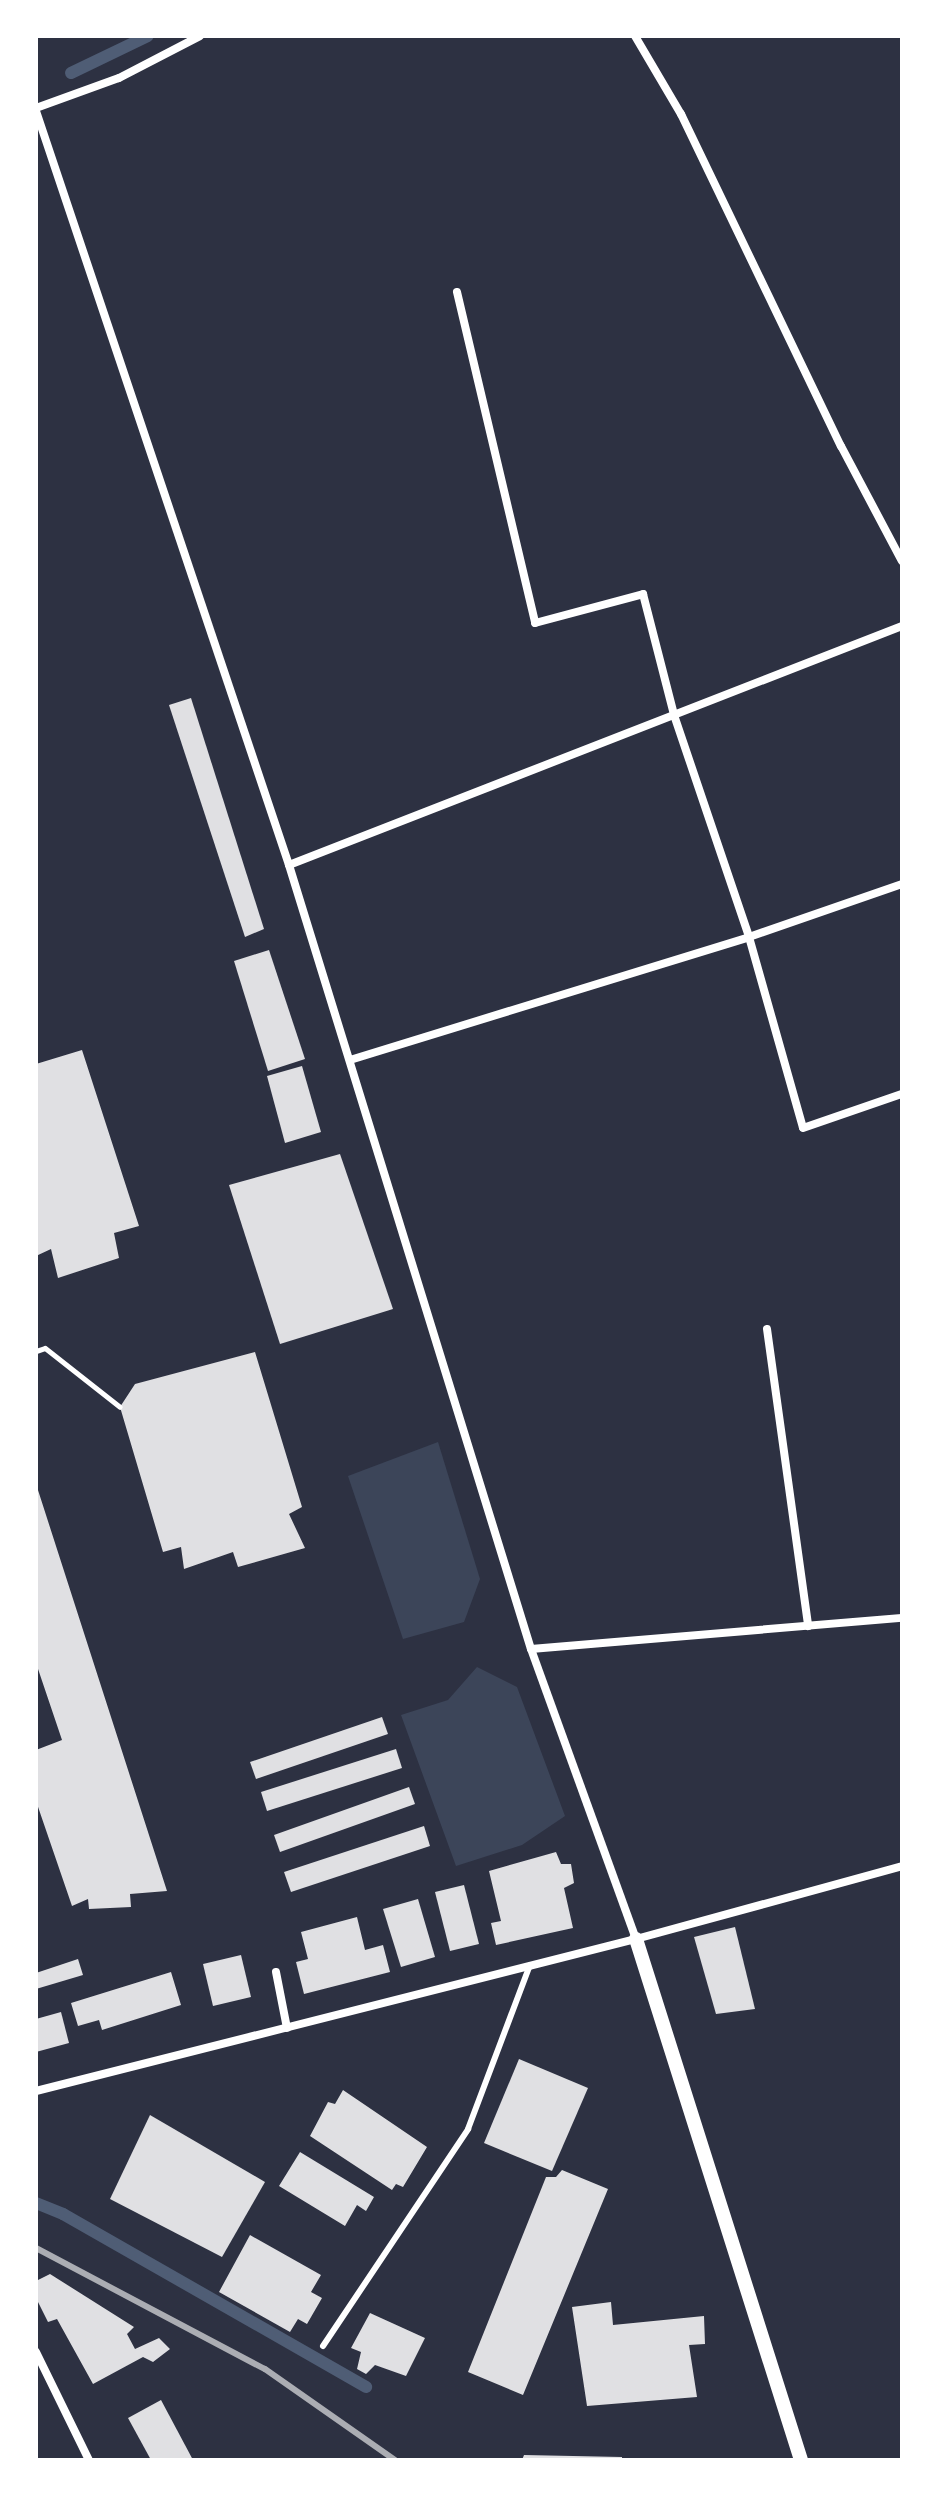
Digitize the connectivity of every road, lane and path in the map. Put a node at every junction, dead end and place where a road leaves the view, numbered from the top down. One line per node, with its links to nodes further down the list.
1 (200, 36): 3 (street)
2 (635, 36): 5 (street)
3 (36, 110): 8 (street)
4 (457, 292): 7 (street)
5 (902, 561)
6 (902, 626): 7 (street)
7 (674, 715): 8 (street); 10 (street)
8 (289, 865): 11 (street)
9 (902, 884): 10 (street)
10 (749, 937): 11 (street); 12 (street)
11 (350, 1060): 18 (street)
12 (902, 1094)
13 (767, 1329): 17 (street)
14 (36, 1351): 15 (path)
15 (120, 1407)
16 (902, 1618): 17 (street)
17 (808, 1626): 18 (street)
18 (531, 1649): 20 (street)
19 (902, 1866): 20 (street)
20 (636, 1939): 21 (street); 28 (street)
21 (530, 1965): 23 (street); 25 (lane)
22 (276, 1972): 23 (street)
23 (287, 2028): 24 (street)
24 (36, 2091)
25 (323, 2346)
26 (36, 2352): 27 (street)
27 (89, 2460)
28 (801, 2460)

